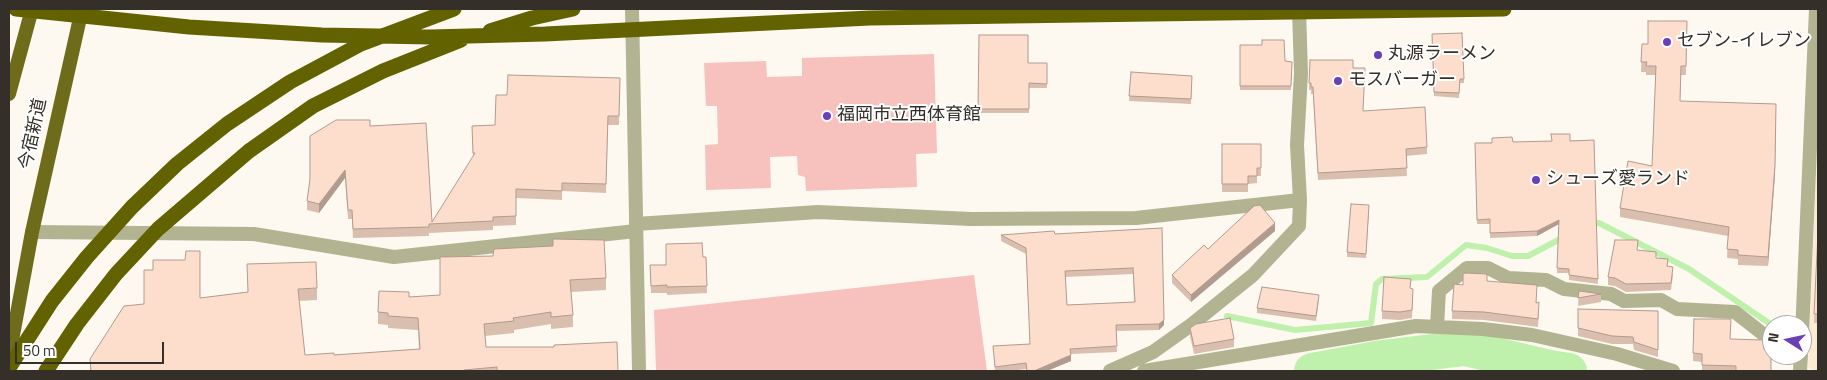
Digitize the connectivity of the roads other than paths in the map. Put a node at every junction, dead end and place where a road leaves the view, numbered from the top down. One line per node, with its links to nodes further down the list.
1 (16, 9): 8 (highway, bridge)
2 (32, 9): 10 (highway, 今宿新道)
3 (82, 9): 13 (highway, 今宿新道)
4 (454, 9): 18 (highway, bridge)
5 (573, 9): 19 (highway, bridge)
6 (632, 9): 12 (street)
7 (1299, 9): 11 (street)
8 (1504, 9)
9 (1816, 9): 14 (street)
10 (9, 94)
11 (1300, 200): 12 (street); 21 (street)
12 (636, 227): 13 (street); 20 (street)
13 (32, 232): 17 (highway, 今宿新道)
14 (1803, 315)
15 (1437, 327): 16 (street); 22 (street); 23 (street)
16 (1762, 333)
17 (9, 357)
18 (9, 368)
19 (46, 371)
20 (639, 371)
21 (1110, 371)
22 (1144, 371)
23 (1673, 371)

